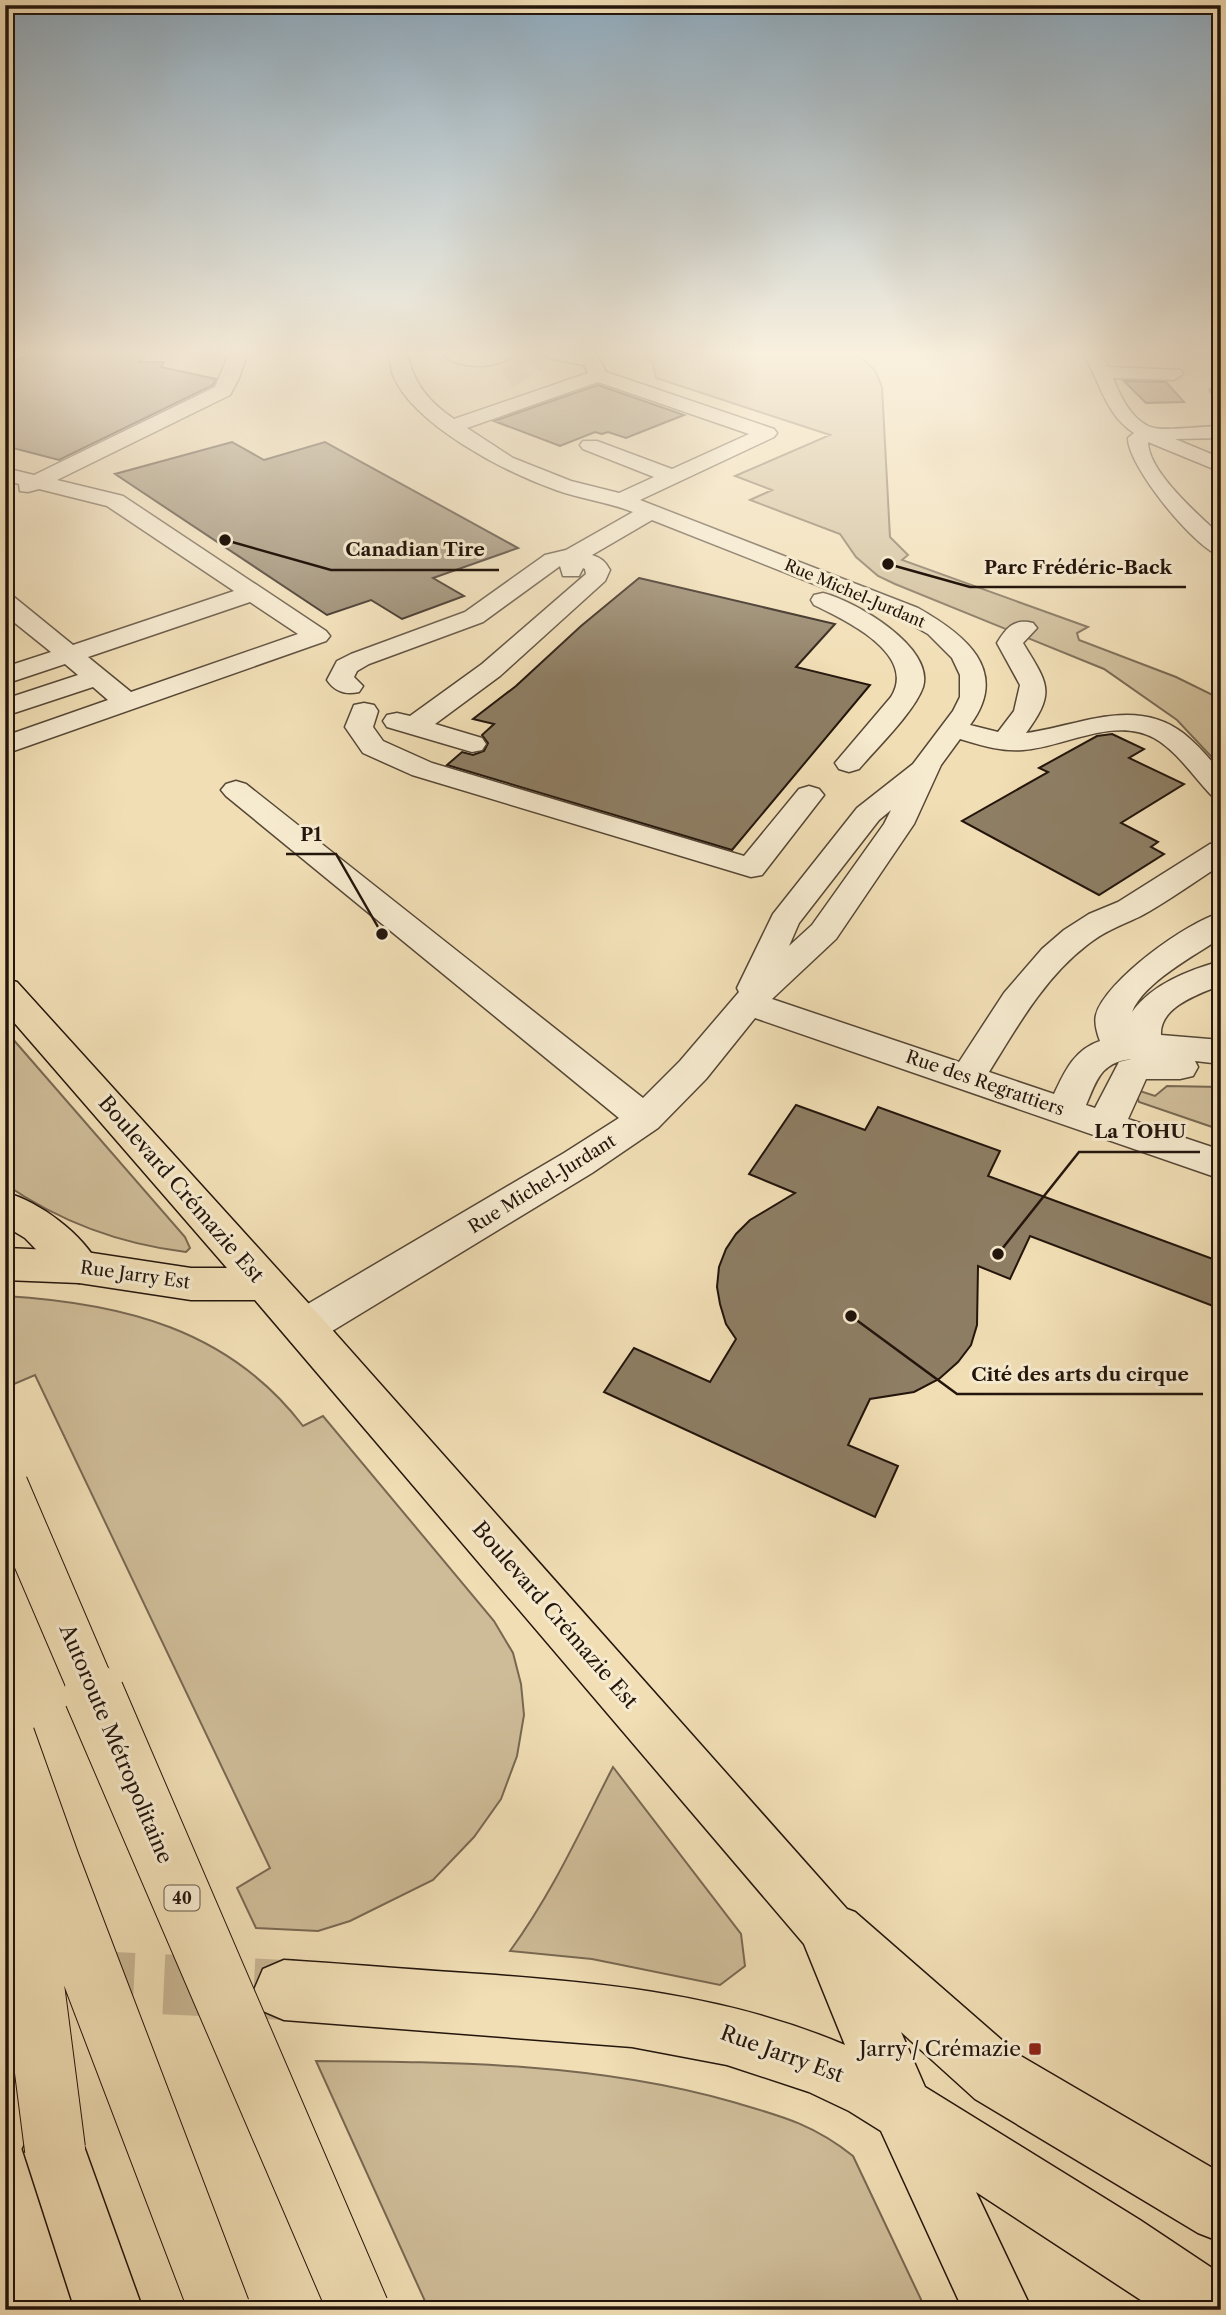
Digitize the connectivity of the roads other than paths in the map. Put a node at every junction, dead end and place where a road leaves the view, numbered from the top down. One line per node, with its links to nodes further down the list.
1 (77, 462): 8 (street)
2 (506, 462): 12 (street, Rue Michel-Jurdant)
3 (636, 462): 7 (street)
4 (706, 462): 7 (street)
5 (1144, 462): 15 (street)
6 (5, 474): 8 (street)
7 (674, 477): 12 (street)
8 (36, 482): 10 (street); 11 (street)
9 (132, 486): 11 (street)
10 (6, 497)
11 (107, 498): 19 (street)
12 (621, 500): 13 (street, Rue Michel-Jurdant)
13 (651, 511): 14 (street); 17 (street, Rue Michel-Jurdant)
14 (629, 527): 16 (street); 18 (street)
15 (1221, 549)
16 (573, 556): 25 (street); 28 (street)
17 (809, 572): 18 (street); 29 (street, Rue Michel-Jurdant)
18 (785, 586): 33 (street)
19 (253, 593): 22 (street); 26 (street)
20 (5, 601): 22 (street)
21 (1024, 628): 30 (street)
22 (69, 655): 23 (street); 24 (street)
23 (5, 676)
24 (96, 677): 26 (street); 27 (street)
25 (357, 698): 28 (street); 37 (street)
26 (128, 703): 32 (street)
27 (5, 709)
28 (415, 726): 31 (street)
29 (954, 729): 30 (street); 34 (street, Rue Michel-Jurdant)
30 (1004, 741): 35 (street)
31 (472, 744)
32 (5, 746)
33 (849, 763)
34 (927, 764): 38 (street, Rue Michel-Jurdant); 40 (street, Rue Michel-Jurdant)
35 (1221, 789)
36 (236, 790): 50 (street)
37 (809, 795)
38 (847, 840): 40 (street); 44 (street, Rue Michel-Jurdant)
39 (1221, 851): 48 (street)
40 (880, 852): 44 (street, Rue Michel-Jurdant)
41 (1221, 923): 46 (street)
42 (1221, 972): 46 (street)
43 (5, 990): 56 (main road, Boulevard Crémazie Est)
44 (748, 1003): 48 (street, Rue des Regrattiers); 50 (street, Rue Michel-Jurdant)
45 (1221, 1052): 46 (street)
46 (1138, 1054): 47 (street); 49 (street); 51 (street)
47 (1221, 1070)
48 (968, 1077): 49 (street, Rue des Regrattiers)
49 (1065, 1110): 51 (street, Rue des Regrattiers)
50 (645, 1119): 57 (street, Rue Michel-Jurdant)
51 (1106, 1125): 52 (street, Rue des Regrattiers)
52 (1221, 1165)
53 (5, 1207): 55 (main road)
54 (5, 1264): 55 (main road, Rue Jarry Est)
55 (79, 1267): 56 (main road, Rue Jarry Est)
56 (265, 1284): 57 (main road, Boulevard Crémazie Est)
57 (304, 1327): 61 (main road, Boulevard Crémazie Est)
58 (5, 1486): 67 (main road, Autoroute Métropolitaine / 40, bridge)
59 (5, 1738): 66 (main road, bridge)
60 (5, 1759): 65 (main road, bridge)
61 (824, 1924): 63 (main road, Boulevard Crémazie Est); 64 (main road)
62 (284, 1990): 63 (main road, Rue Jarry Est)
63 (903, 2109): 68 (main road, Boulevard Crémazie Est); 69 (main road, Rue Jarry Est)
64 (1221, 2210)
65 (109, 2310)
66 (220, 2310)
67 (359, 2310)
68 (998, 2310)
69 (1215, 2310)

